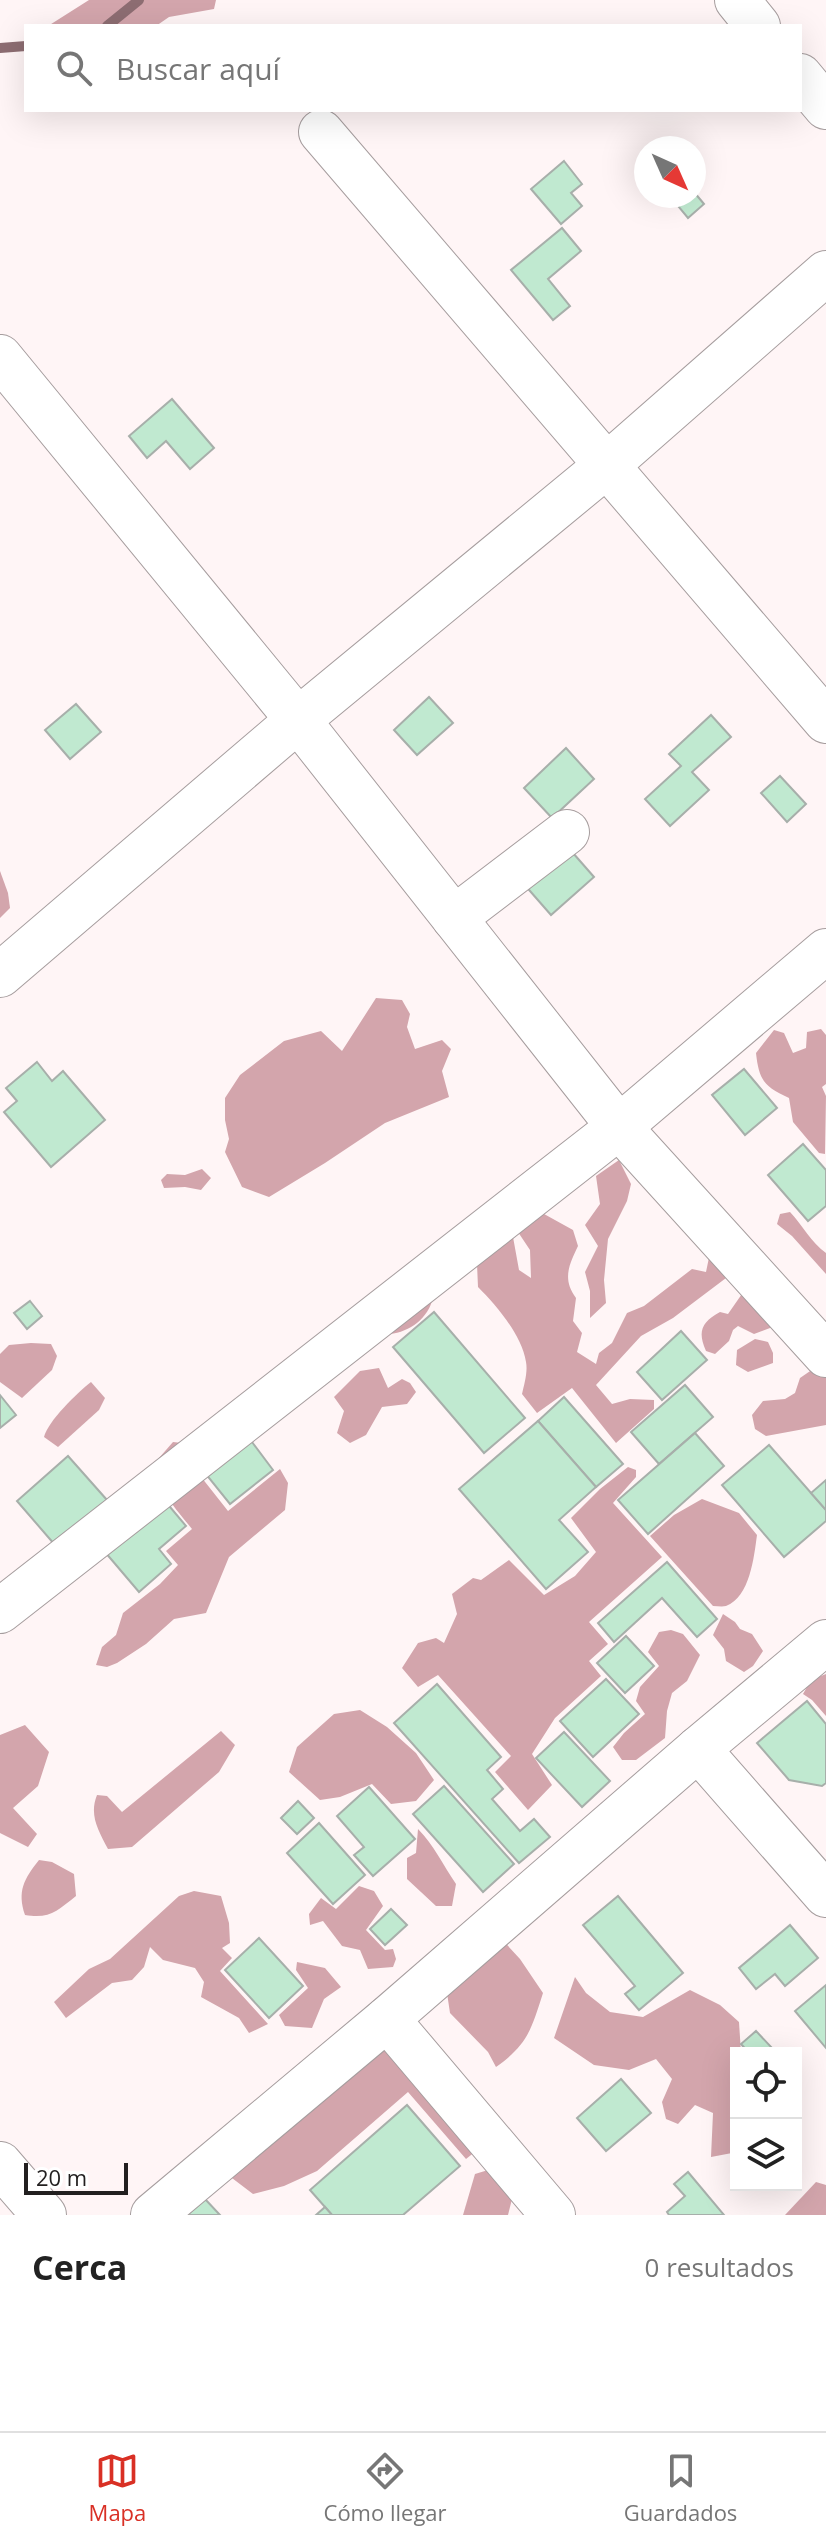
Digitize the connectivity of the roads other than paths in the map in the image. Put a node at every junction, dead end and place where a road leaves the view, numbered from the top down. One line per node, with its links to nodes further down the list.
1 (737, 0): 2 (street)
2 (756, 24)
3 (802, 78): 4 (street)
4 (826, 107)
5 (321, 132): 8 (street)
6 (826, 273): 8 (street)
7 (0, 357): 9 (street)
8 (606, 466): 9 (street); 10 (street)
9 (298, 720): 12 (street); 14 (street)
10 (826, 721)
11 (567, 832): 12 (street)
12 (454, 918): 15 (street)
13 (826, 951): 15 (street)
14 (0, 975)
15 (619, 1127): 16 (street); 17 (street)
16 (826, 1355)
17 (0, 1611)
18 (826, 1642): 19 (street)
19 (698, 1749): 20 (street); 21 (street)
20 (826, 1895)
21 (387, 2019): 24 (street); 25 (street)
22 (0, 2164): 23 (street)
23 (44, 2215)
24 (153, 2215)
25 (553, 2215)

